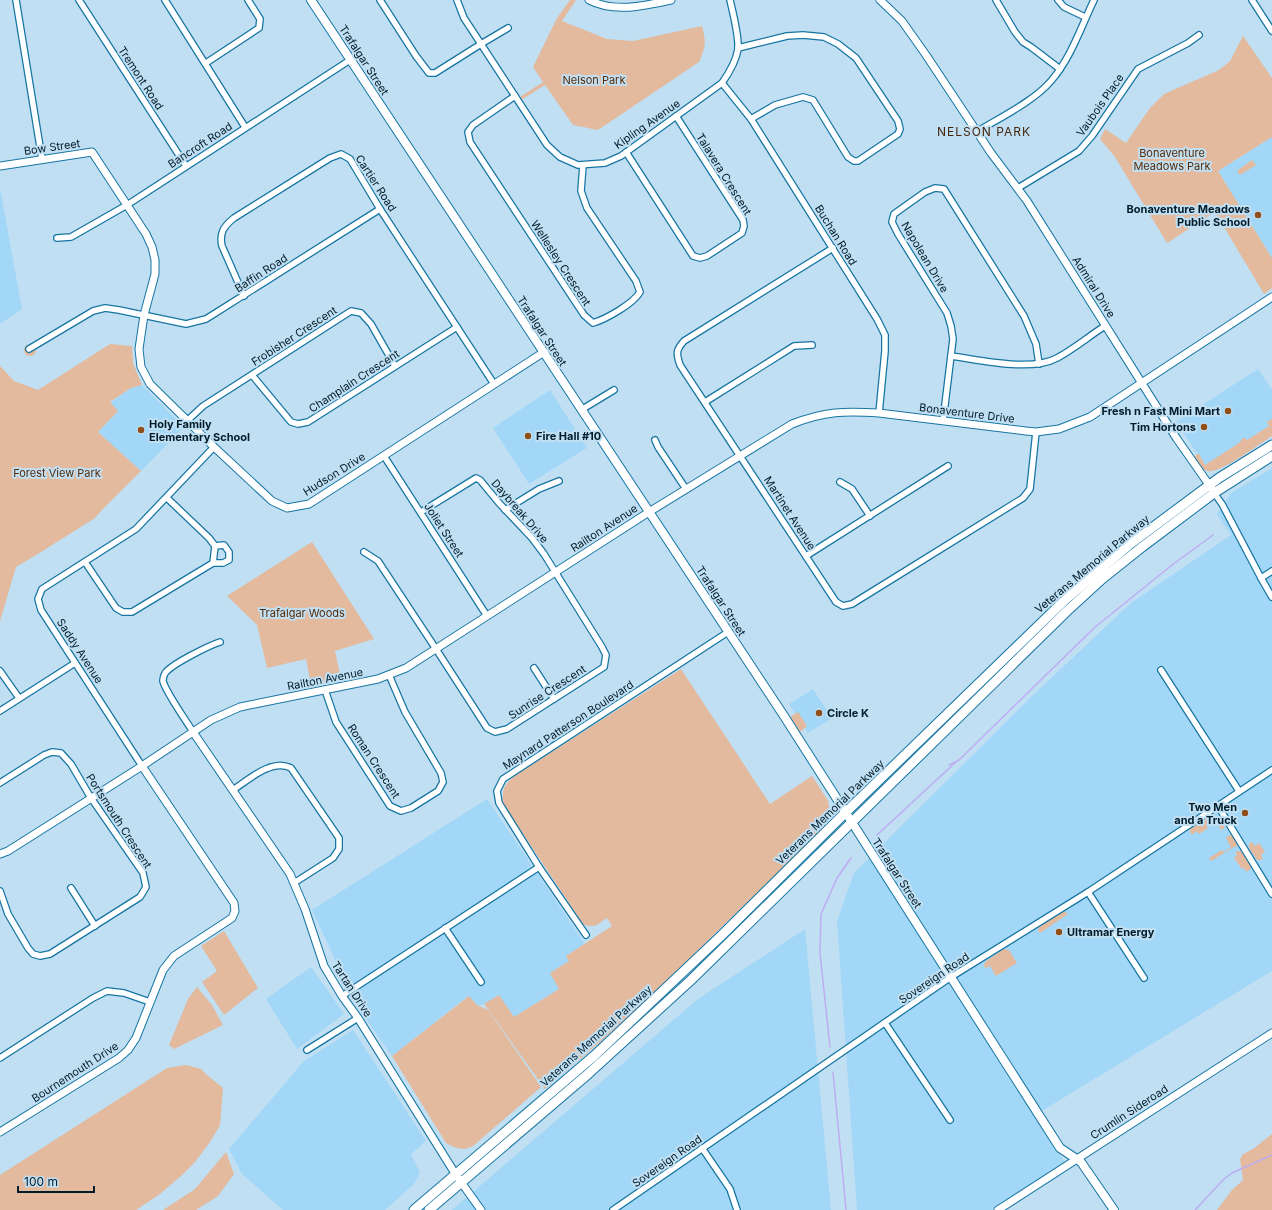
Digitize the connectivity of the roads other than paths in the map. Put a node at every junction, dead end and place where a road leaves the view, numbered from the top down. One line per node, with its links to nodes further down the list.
1 (16, 0): 32 (street)
2 (79, 0): 35 (street, Tremont Road)
3 (165, 0): 23 (street)
4 (248, 0): 23 (street)
5 (311, 0): 22 (main road, Trafalgar Street)
6 (380, 0): 20 (street)
7 (457, 0): 20 (street, Kipling Avenue)
8 (589, 0): 9 (street)
9 (671, 0)
10 (730, 0): 21 (street, Kipling Avenue)
11 (880, 0): 30 (street, Admiral Drive)
12 (996, 0): 24 (street)
13 (1058, 0): 16 (street)
14 (1094, 0): 16 (street)
15 (1252, 0): 18 (street)
16 (1085, 17): 24 (street)
17 (508, 28): 20 (street)
18 (1272, 31)
19 (1200, 35): 36 (street, Vaubois Place)
20 (481, 44): 26 (street, Kipling Avenue)
21 (738, 48): 25 (street, Kipling Avenue); 28 (street)
22 (350, 60): 29 (street, Bancroft Road); 48 (main road, Trafalgar Street)
23 (206, 63): 29 (street)
24 (1060, 69): 30 (street)
25 (722, 83): 27 (street, Kipling Avenue); 28 (street, Buchan Road)
26 (515, 96): 33 (street, Kipling Avenue); 33 (street, Wellesley Crescent)
27 (676, 116): 31 (street, Kipling Avenue); 31 (street, Talavera Crescent)
28 (751, 119): 40 (street, Buchan Road)
29 (246, 127): 35 (street, Bancroft Road)
30 (978, 131): 36 (street, Admiral Drive)
31 (626, 152): 33 (street, Kipling Avenue)
32 (42, 159): 34 (street, Bow Street); 37 (street, Bow Street)
33 (583, 165)
34 (0, 166)
35 (186, 166): 37 (street, Bancroft Road)
36 (1018, 188): 44 (street, Admiral Drive)
37 (127, 205): 39 (street, Bancroft Road); 43 (street, Hudson Drive)
38 (380, 209): 41 (street, Baffin Road); 41 (street, Cartier Road); 45 (street, Cartier Road)
39 (56, 238)
40 (833, 248): 56 (street, Martinet Avenue); 58 (street, Buchan Road)
41 (244, 296): 43 (street, Baffin Road)
42 (1272, 297): 53 (street, Bonaventure Drive)
43 (144, 315): 47 (street, Baffin Road); 59 (street, Hudson Drive)
44 (1106, 326): 50 (street); 53 (street, Admiral Drive)
45 (457, 327): 51 (street, Champlain Crescent); 54 (street, Cartier Road)
46 (812, 345): 56 (street)
47 (29, 348)
48 (544, 352): 54 (street, Hudson Drive); 57 (main road, Trafalgar Street)
49 (952, 356): 50 (street); 50 (street, Napolean Drive); 60 (street, Napolean Drive)
50 (1039, 364)
51 (395, 366): 52 (street, Champlain Crescent); 52 (street, Frobisher Crescent)
52 (252, 375): 59 (street, Frobisher Crescent)
53 (1141, 383): 61 (street, Bonaventure Drive); 72 (street, Admiral Drive)
54 (494, 384): 66 (street, Hudson Drive)
55 (614, 390): 57 (street)
56 (705, 402): 65 (street, Martinet Avenue)
57 (581, 410): 76 (main road, Trafalgar Street)
58 (879, 413): 60 (street, Bonaventure Drive); 65 (street, Bonaventure Drive)
59 (188, 420): 64 (street, Hudson Drive)
60 (943, 421): 61 (street, Bonaventure Drive)
61 (1036, 432): 80 (street, Martinet Avenue)
62 (655, 440): 71 (street)
63 (1272, 445): 72 (highway, Veterans Memorial Parkway)
64 (214, 447): 66 (street, Hudson Drive); 73 (street, Saddy Avenue)
65 (740, 455): 71 (street, Bonaventure Drive); 80 (street, Martinet Avenue)
66 (384, 456): 75 (street, Joliet Street)
67 (1272, 456): 72 (highway, Veterans Memorial Parkway)
68 (948, 466): 77 (street)
69 (559, 481): 74 (street)
70 (840, 482): 77 (street)
71 (686, 489): 76 (street, Bonaventure Drive)
72 (1212, 489): 85 (street, Admiral Drive); 108 (highway, Veterans Memorial Parkway); 109 (highway, Veterans Memorial Parkway)
73 (167, 498): 78 (street); 81 (street, Saddy Avenue)
74 (505, 510): 75 (street, Daybreak Drive); 84 (street, Daybreak Drive)
75 (421, 512): 87 (street, Joliet Street)
76 (649, 512): 84 (street, Railton Avenue); 88 (main road, Trafalgar Street)
77 (870, 516): 80 (street)
78 (215, 546): 82 (street); 82 (street)
79 (364, 552): 90 (street, Sunrise Crescent)
80 (806, 556)
81 (84, 562): 82 (street); 91 (street, Saddy Avenue)
82 (213, 563)
83 (1272, 571): 85 (street)
84 (555, 573): 87 (street, Railton Avenue); 98 (street, Sunrise Crescent)
85 (1261, 578): 86 (street, Admiral Drive)
86 (1272, 597)
87 (487, 616): 90 (street, Railton Avenue)
88 (728, 632): 108 (main road, Trafalgar Street); 111 (street, Maynard Patterson Boulevard)
89 (220, 642): 100 (street)
90 (436, 649): 95 (street, Railton Avenue); 98 (street, Sunrise Crescent)
91 (75, 663): 97 (street); 101 (street, Saddy Avenue)
92 (534, 668): 98 (street)
93 (1160, 670): 105 (street)
94 (0, 671): 97 (street)
95 (389, 675): 96 (street, Railton Avenue); 96 (street, Roman Crescent)
96 (325, 690): 100 (street, Railton Avenue)
97 (19, 698): 99 (street)
98 (554, 699)
99 (0, 711)
100 (193, 732): 101 (street, Railton Avenue); 104 (street, Tartan Drive)
101 (142, 766): 106 (street, Railton Avenue); 117 (street, Saddy Avenue)
102 (1272, 770): 105 (street, Sovereign Road)
103 (0, 783): 106 (street, Portsmouth Crescent)
104 (233, 790): 112 (street, Tartan Drive); 112 (street)
105 (1239, 791): 107 (street, Sovereign Road)
106 (91, 798): 110 (street, Railton Avenue); 118 (street, Portsmouth Crescent)
107 (1218, 806): 115 (street, Sovereign Road); 116 (street)
108 (845, 813): 109 (main road, Trafalgar Street); 135 (highway, Veterans Memorial Parkway)
109 (852, 822): 121 (main road, Trafalgar Street); 136 (highway, Veterans Memorial Parkway)
110 (0, 854)
111 (539, 867): 119 (street); 120 (street, Maynard Patterson Boulevard)
112 (294, 883): 124 (street, Tartan Drive)
113 (71, 888): 118 (street)
114 (0, 891): 118 (street, Portsmouth Crescent)
115 (1088, 892): 121 (street, Sovereign Road); 122 (street)
116 (1272, 894)
117 (235, 911): 125 (street, Bournemouth Drive)
118 (95, 926)
119 (445, 928): 123 (street); 124 (street)
120 (586, 936)
121 (951, 977): 127 (street, Sovereign Road); 134 (main road, Trafalgar Street)
122 (1144, 978)
123 (481, 982)
124 (342, 996): 126 (street, Tartan Drive)
125 (150, 1002): 130 (street); 132 (street, Bournemouth Drive)
126 (358, 1018): 129 (street); 135 (street, Tartan Drive)
127 (885, 1023): 131 (street); 133 (street, Sovereign Road)
128 (1272, 1033): 134 (street, Crumlin Sideroad)
129 (307, 1050)
130 (0, 1058)
131 (950, 1120)
132 (0, 1132)
133 (702, 1148): 140 (street, Sovereign Road); 141 (street)
134 (1077, 1159): 142 (street, Crumlin Sideroad); 143 (main road, Trafalgar Street)
135 (456, 1175): 136 (street, Tartan Drive); 137 (highway, Veterans Memorial Parkway)
136 (461, 1183): 138 (highway, Veterans Memorial Parkway); 139 (street, Tartan Drive)
137 (414, 1210)
138 (429, 1210)
139 (481, 1210)
140 (613, 1210)
141 (737, 1210)
142 (998, 1210)
143 (1114, 1210)

